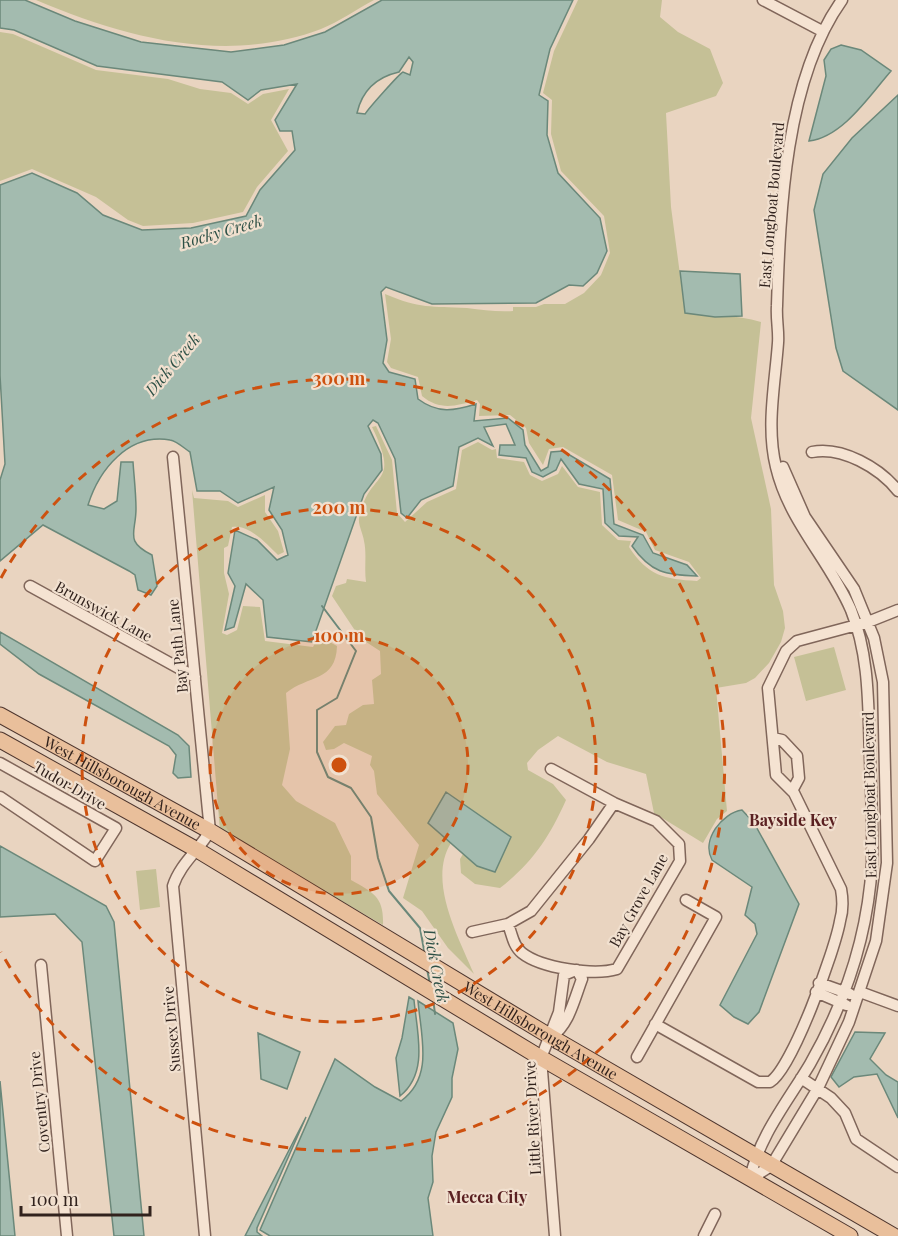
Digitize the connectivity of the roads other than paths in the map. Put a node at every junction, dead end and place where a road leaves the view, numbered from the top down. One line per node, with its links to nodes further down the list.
1 (764, 0): 3 (street)
2 (842, 0): 3 (street, East Longboat Boulevard)
3 (822, 31): 4 (street, East Longboat Boulevard)
4 (772, 424): 10 (street, East Longboat Boulevard); 11 (street, East Longboat Boulevard)
5 (812, 452): 7 (street)
6 (173, 457): 12 (street, Bay Path Lane)
7 (898, 490)
8 (30, 586): 12 (street, Brunswick Lane)
9 (898, 610): 10 (street)
10 (868, 622): 11 (street); 31 (street, East Longboat Boulevard)
11 (856, 625): 14 (street); 32 (street, East Longboat Boulevard)
12 (195, 677): 21 (street, Bay Path Lane)
13 (0, 715): 21 (main road, West Hillsborough Avenue)
14 (773, 738): 18 (street); 18 (street)
15 (0, 740): 22 (main road, West Hillsborough Avenue)
16 (0, 763): 19 (street, Tudor Drive)
17 (550, 769): 20 (street, Bay Grove Lane)
18 (792, 791): 29 (street)
19 (0, 797)
20 (614, 803): 24 (street); 27 (street, Bay Grove Lane)
21 (210, 831): 22 (street, Sussex Drive); 36 (main road, West Hillsborough Avenue)
22 (199, 851): 38 (main road, West Hillsborough Avenue); 47 (street, Sussex Drive)
23 (686, 900): 35 (street)
24 (508, 924): 25 (street); 27 (street)
25 (472, 932)
26 (41, 965): 46 (street, Coventry Drive)
27 (576, 970): 28 (street); 30 (street)
28 (562, 987): 30 (street); 36 (street)
29 (818, 987): 32 (street); 35 (street)
30 (577, 992): 36 (street)
31 (859, 995): 32 (street); 33 (street); 34 (street, East Longboat Boulevard)
32 (842, 998): 34 (street); 39 (street, East Longboat Boulevard)
33 (898, 1006)
34 (854, 1009): 40 (street, East Longboat Boulevard)
35 (655, 1024): 37 (street)
36 (551, 1036): 38 (street, Little River Drive); 41 (main road, West Hillsborough Avenue)
37 (637, 1057)
38 (541, 1058): 44 (main road, West Hillsborough Avenue); 48 (street, Little River Drive)
39 (801, 1078): 40 (street); 41 (street, East Longboat Boulevard)
40 (818, 1088): 42 (street, East Longboat Boulevard); 43 (street)
41 (755, 1157): 42 (main road, West Hillsborough Avenue); 44 (street, East Longboat Boulevard)
42 (771, 1166): 44 (street, East Longboat Boulevard); 51 (main road, West Hillsborough Avenue)
43 (898, 1167)
44 (750, 1179): 50 (main road, West Hillsborough Avenue)
45 (715, 1214): 49 (street)
46 (67, 1236)
47 (205, 1236)
48 (555, 1236)
49 (704, 1236)
50 (850, 1236)
51 (894, 1236)

